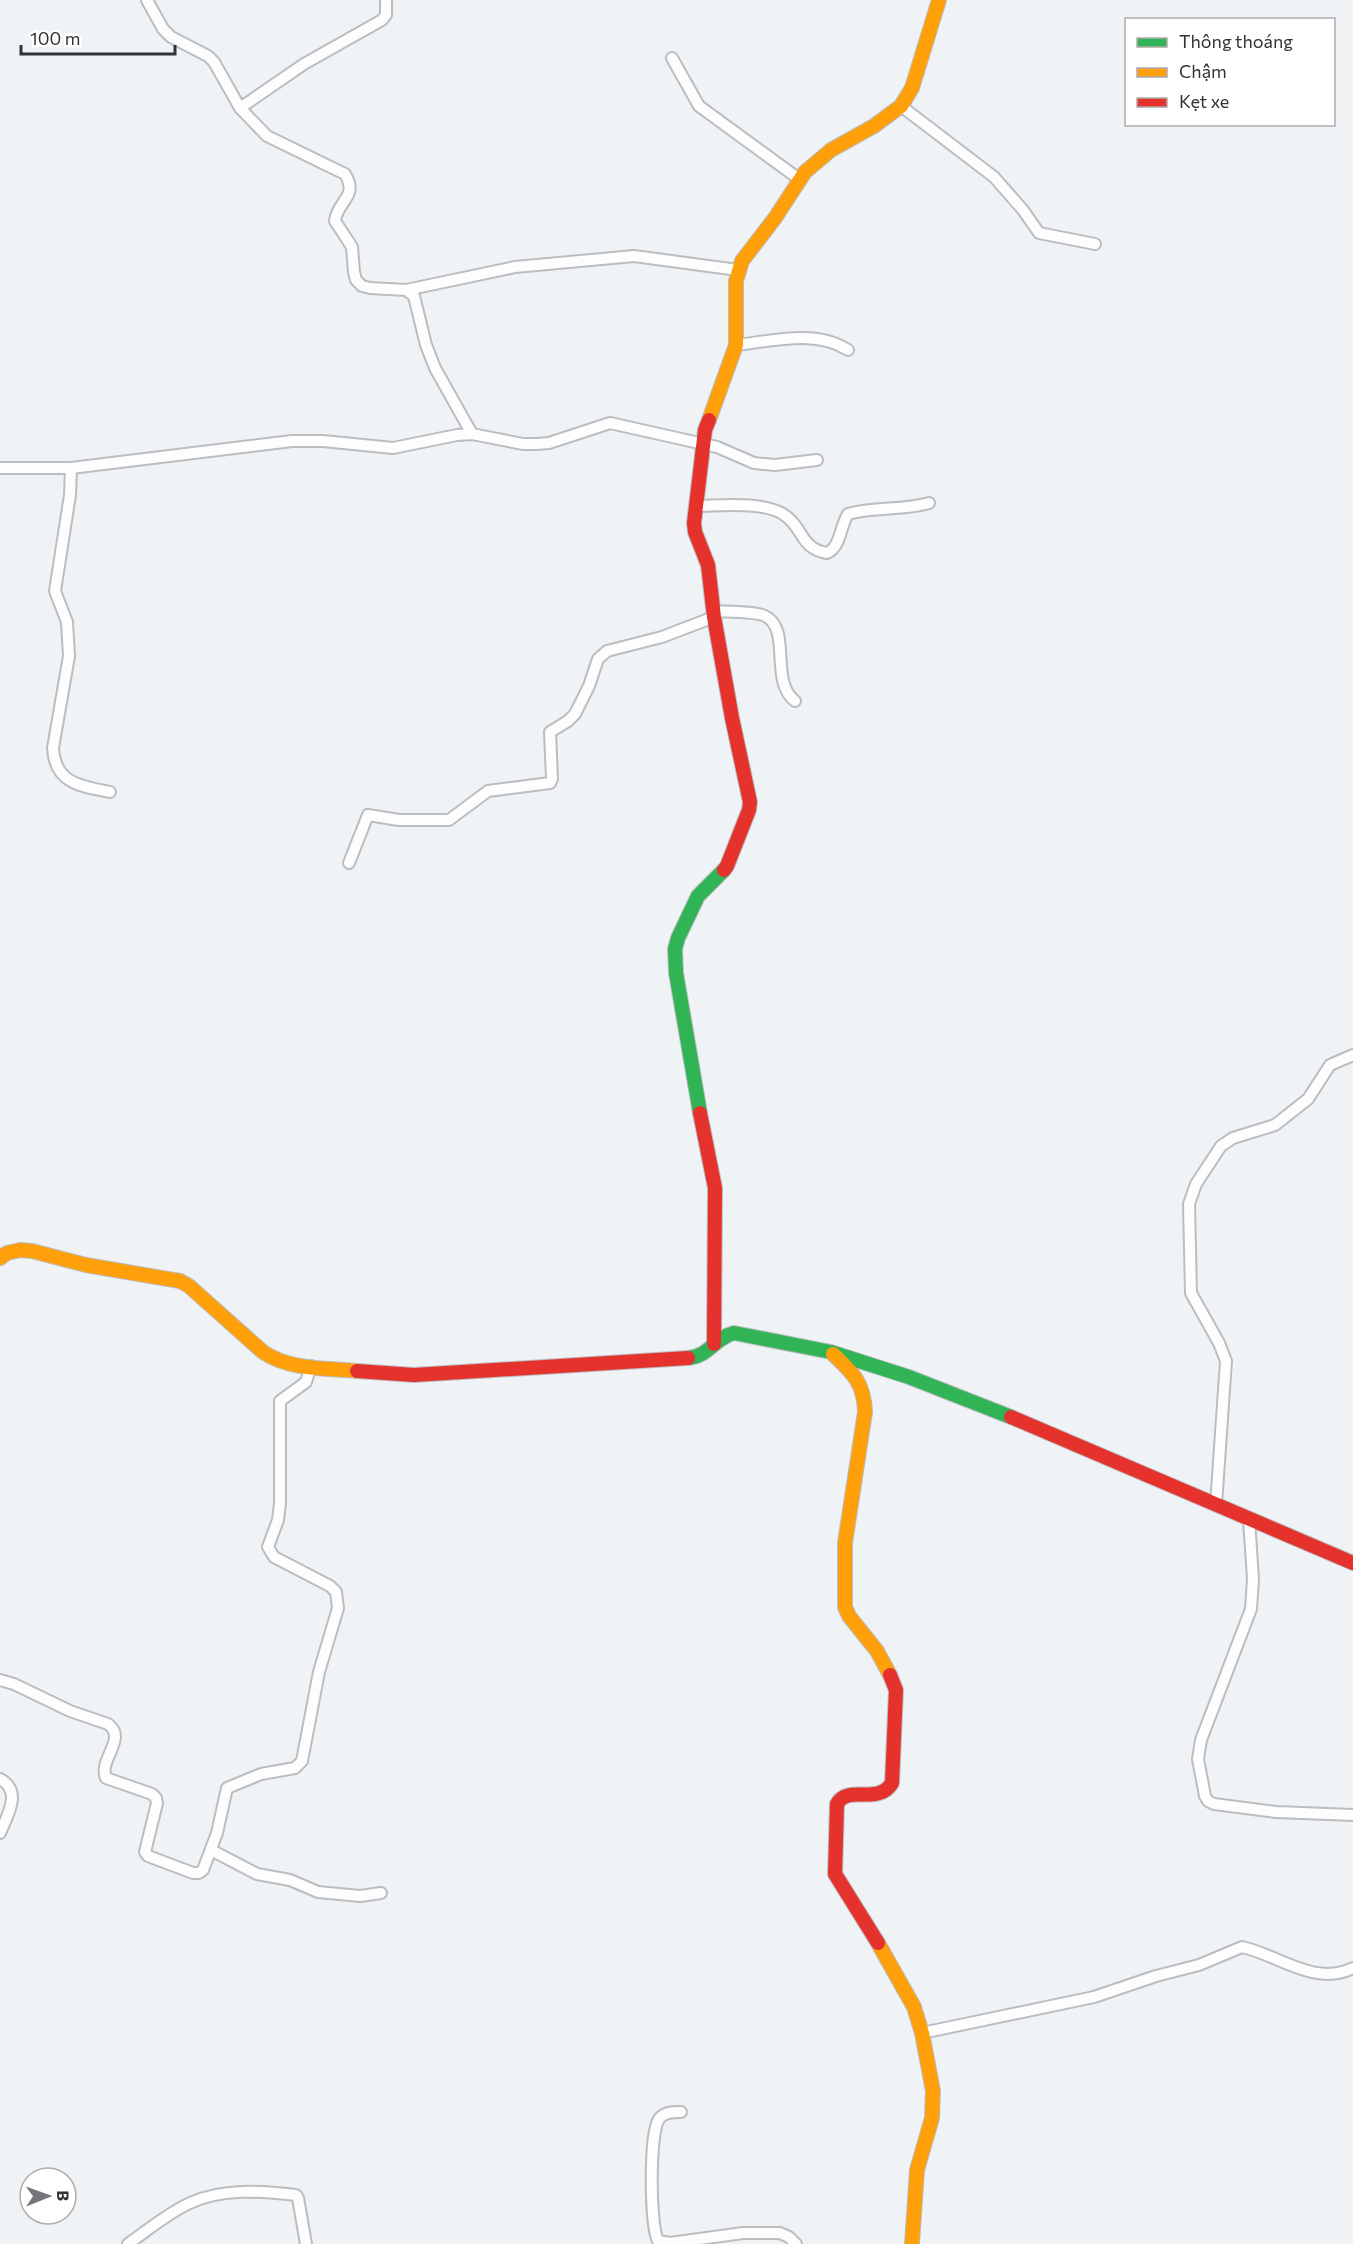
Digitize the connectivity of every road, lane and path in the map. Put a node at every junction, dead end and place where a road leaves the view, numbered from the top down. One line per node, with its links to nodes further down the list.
1 (147, 0): 6 (street)
2 (386, 0): 6 (street)
3 (939, 0): 5 (street)
4 (672, 58): 7 (street)
5 (901, 106): 7 (street); 8 (street)
6 (240, 108): 10 (street)
7 (799, 179): 9 (street)
8 (1095, 244)
9 (738, 270): 10 (street); 11 (street)
10 (406, 290): 13 (street)
11 (736, 345): 12 (street); 14 (street)
12 (848, 350)
13 (472, 434): 14 (street); 17 (street)
14 (702, 444): 15 (street); 19 (street)
15 (818, 460)
16 (0, 468): 17 (street)
17 (71, 468): 22 (street)
18 (929, 503): 19 (street)
19 (695, 506): 20 (street)
20 (714, 614): 21 (street); 23 (street); 26 (street)
21 (795, 701)
22 (110, 792)
23 (350, 863)
24 (1353, 1055): 29 (street)
25 (0, 1258): 28 (street)
26 (714, 1344): 27 (street); 28 (street)
27 (831, 1352): 29 (street); 39 (street)
28 (310, 1366): 36 (street)
29 (1216, 1505): 30 (street)
30 (1250, 1520): 31 (street); 34 (street)
31 (1353, 1563)
32 (0, 1680): 36 (street)
33 (0, 1779): 35 (street)
34 (1353, 1815)
35 (0, 1833)
36 (211, 1850): 37 (street)
37 (381, 1893)
38 (1353, 1968): 39 (street)
39 (922, 2033): 44 (street)
40 (681, 2112): 43 (street)
41 (128, 2244): 42 (street)
42 (306, 2244)
43 (796, 2244)
44 (912, 2244)

